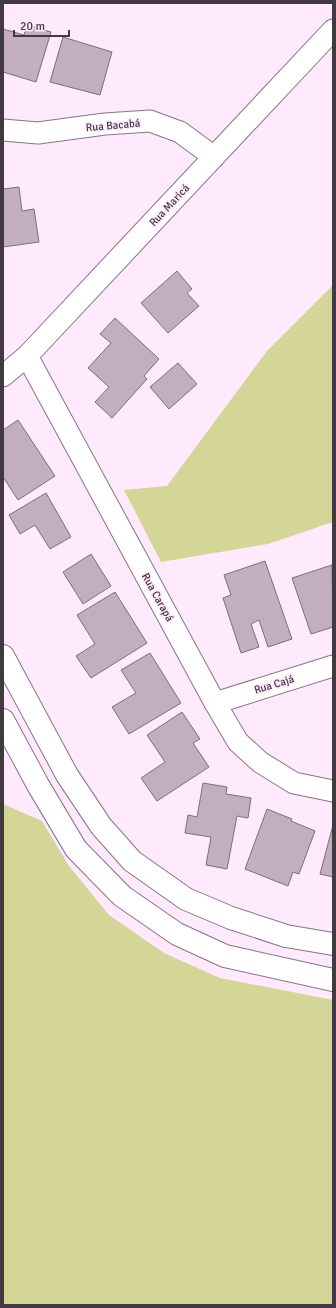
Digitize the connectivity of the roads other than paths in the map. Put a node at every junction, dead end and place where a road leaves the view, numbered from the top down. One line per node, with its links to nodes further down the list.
1 (333, 30): 3 (street, Rua Maricá)
2 (3, 130): 3 (street, Rua Bacabá)
3 (214, 157): 4 (street, Rua Maricá)
4 (26, 356): 5 (street, Rua Maricá); 8 (street, Rua Carapá)
5 (3, 376)
6 (3, 656): 10 (main road)
7 (333, 666): 8 (street, Rua Cajá)
8 (215, 703): 12 (street, Rua Carapá)
9 (3, 720): 11 (main road)
10 (67, 775): 11 (main road); 13 (main road)
11 (38, 785): 14 (main road)
12 (333, 791)
13 (333, 944)
14 (333, 980)

